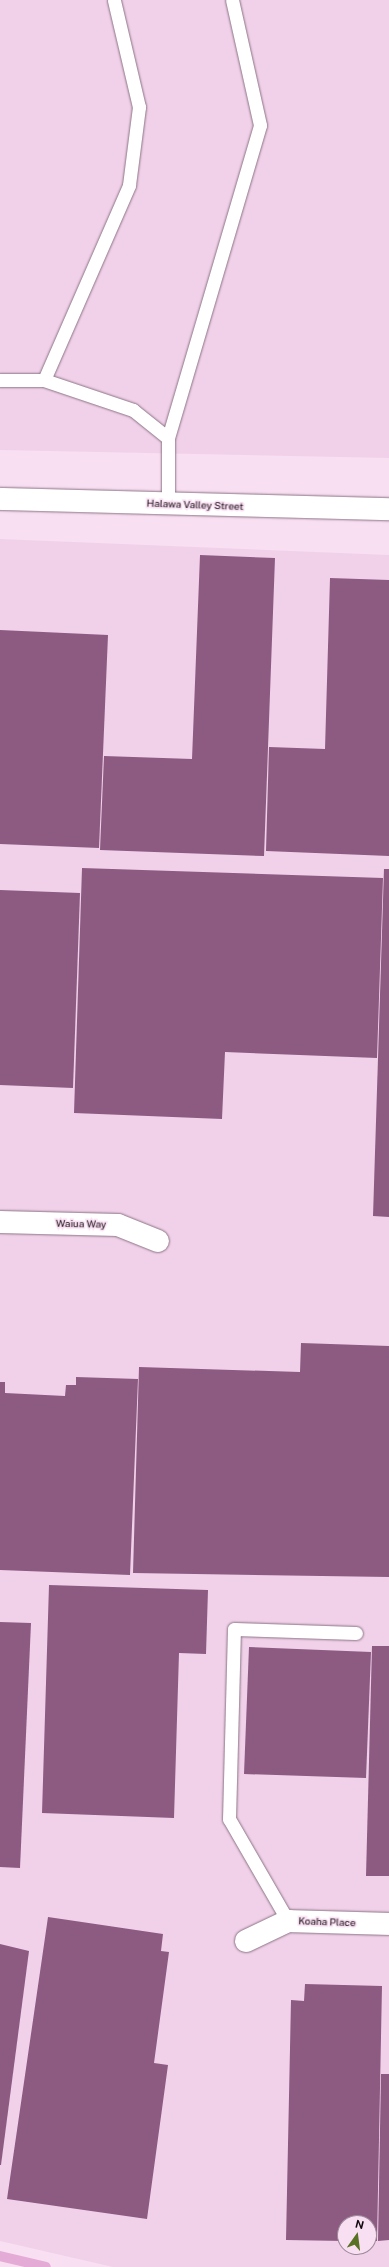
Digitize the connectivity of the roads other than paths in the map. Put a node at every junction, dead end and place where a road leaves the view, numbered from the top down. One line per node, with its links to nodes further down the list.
1 (114, 0): 4 (lane)
2 (232, 0): 5 (lane)
3 (0, 380): 4 (lane)
4 (44, 380): 5 (lane)
5 (168, 438): 7 (lane)
6 (0, 499): 7 (street, Halawa Valley Street)
7 (168, 504): 8 (street, Halawa Valley Street)
8 (389, 509)
9 (0, 1222): 10 (street, Waiua Way)
10 (158, 1241)
11 (356, 1633): 12 (lane)
12 (288, 1921): 13 (street, Koaha Place); 14 (street, Koaha Place)
13 (389, 1924)
14 (246, 1941)

